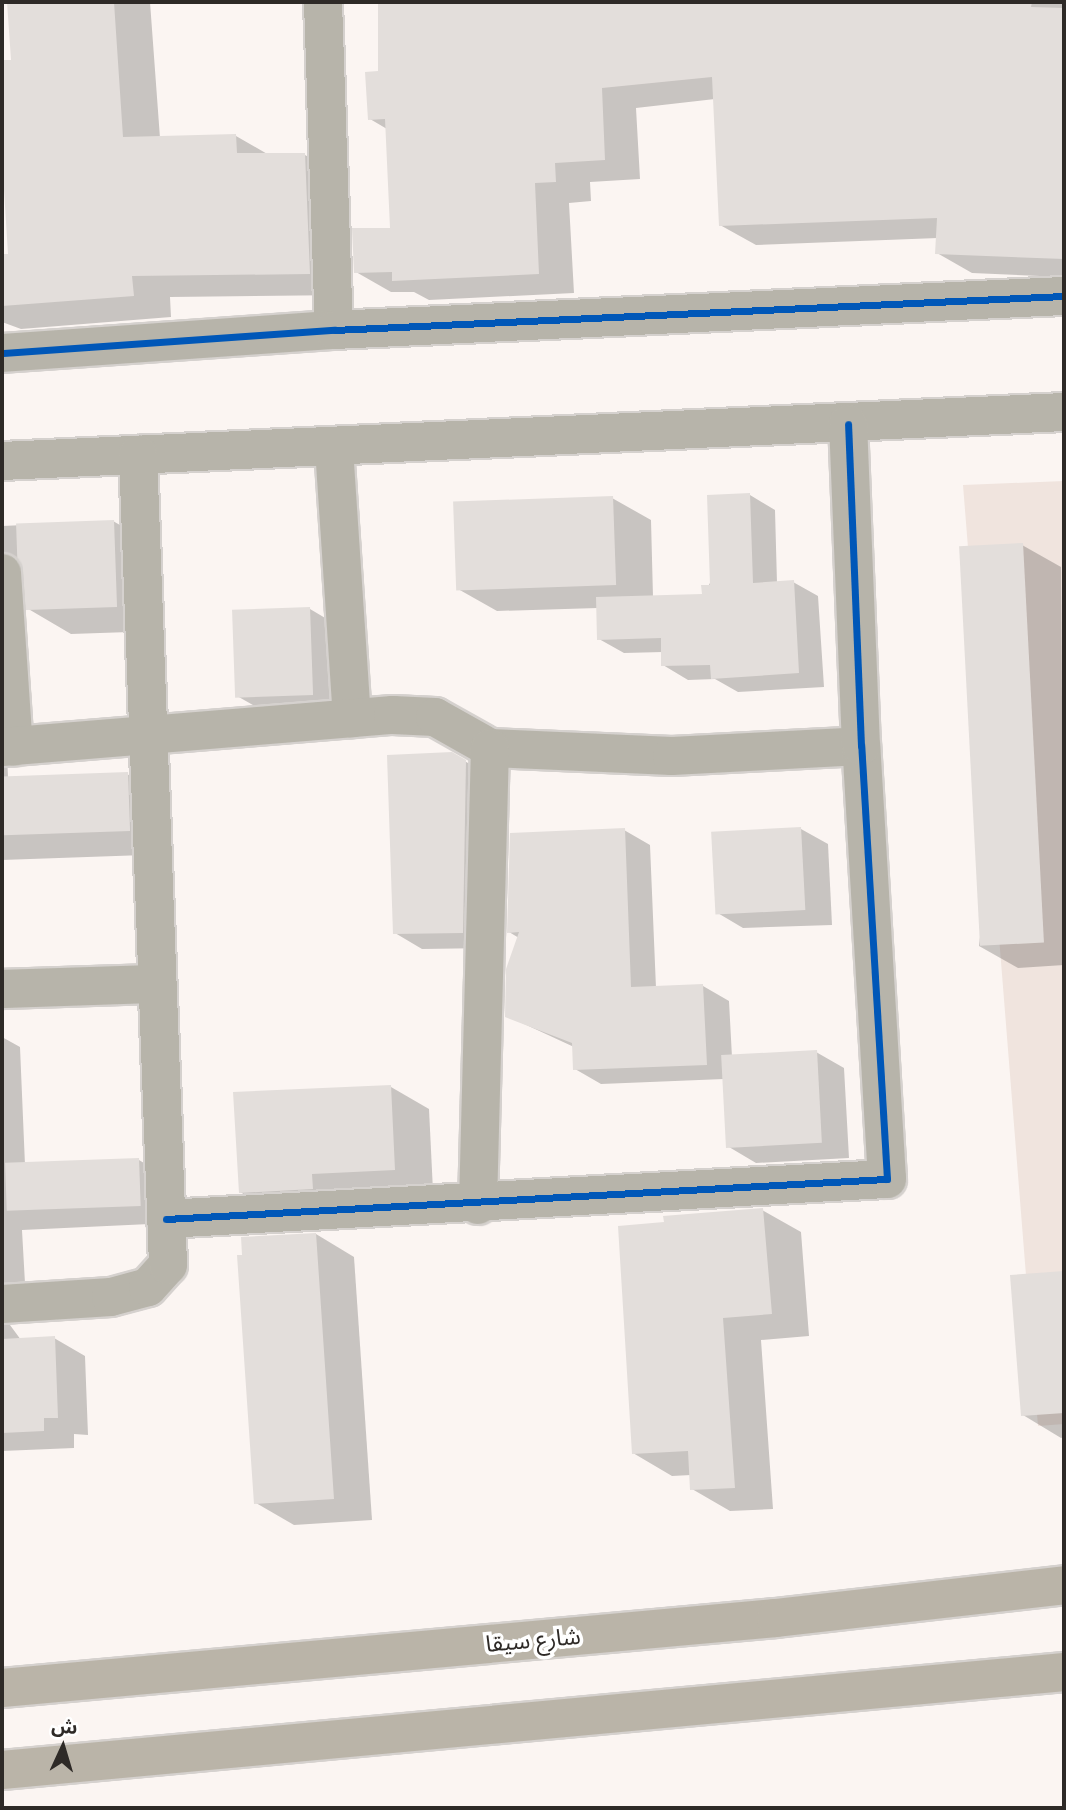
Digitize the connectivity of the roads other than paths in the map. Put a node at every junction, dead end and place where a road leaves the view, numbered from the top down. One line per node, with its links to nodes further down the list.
1 (323, 2): 3 (street)
2 (1064, 296): 3 (street)
3 (334, 330): 4 (street)
4 (2, 353)
5 (1064, 412): 6 (street)
6 (848, 425): 7 (street); 13 (street)
7 (334, 448): 8 (street); 11 (street)
8 (138, 455): 9 (street); 12 (street)
9 (2, 461)
10 (2, 573): 14 (street)
11 (352, 718): 12 (street); 15 (street)
12 (151, 737): 14 (street); 16 (street)
13 (861, 746): 15 (street); 18 (street)
14 (8, 747)
15 (490, 748): 18 (street)
16 (156, 984): 17 (street); 19 (street)
17 (2, 989)
18 (478, 1205): 19 (street)
19 (166, 1219): 20 (street)
20 (2, 1304)
21 (1064, 1585): 23 (main road, شارع سيقا)
22 (1064, 1672): 24 (main road)
23 (2, 1688)
24 (2, 1770)

